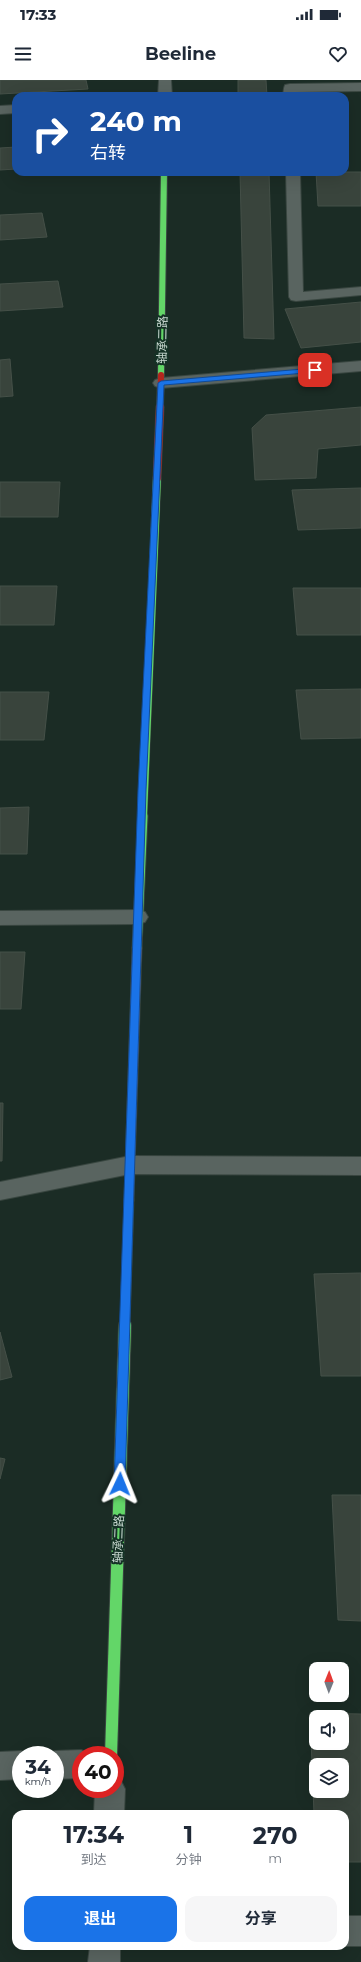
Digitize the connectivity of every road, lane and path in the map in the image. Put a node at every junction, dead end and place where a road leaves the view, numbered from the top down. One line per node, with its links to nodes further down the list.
1 (165, 80): 3 (street)
2 (361, 87): 4 (street)
3 (165, 92)
4 (290, 92)
5 (12, 109): 6 (street)
6 (0, 110)
7 (164, 176): 11 (street, 轴承二路)
8 (293, 176): 9 (street)
9 (361, 291)
10 (361, 366): 11 (street)
11 (161, 383): 12 (street, 轴承二路)
12 (138, 917): 13 (street); 14 (street, 轴承二路)
13 (0, 918)
14 (130, 1165): 15 (street); 16 (street); 17 (street, 轴承二路)
15 (361, 1166)
16 (0, 1191)
17 (111, 1746)
18 (12, 1765): 19 (street)
19 (0, 1766)
20 (110, 1798): 21 (street)
21 (109, 1810)
22 (349, 1931): 23 (street)
23 (361, 1931)
24 (105, 1950): 25 (street)
25 (104, 1962)

